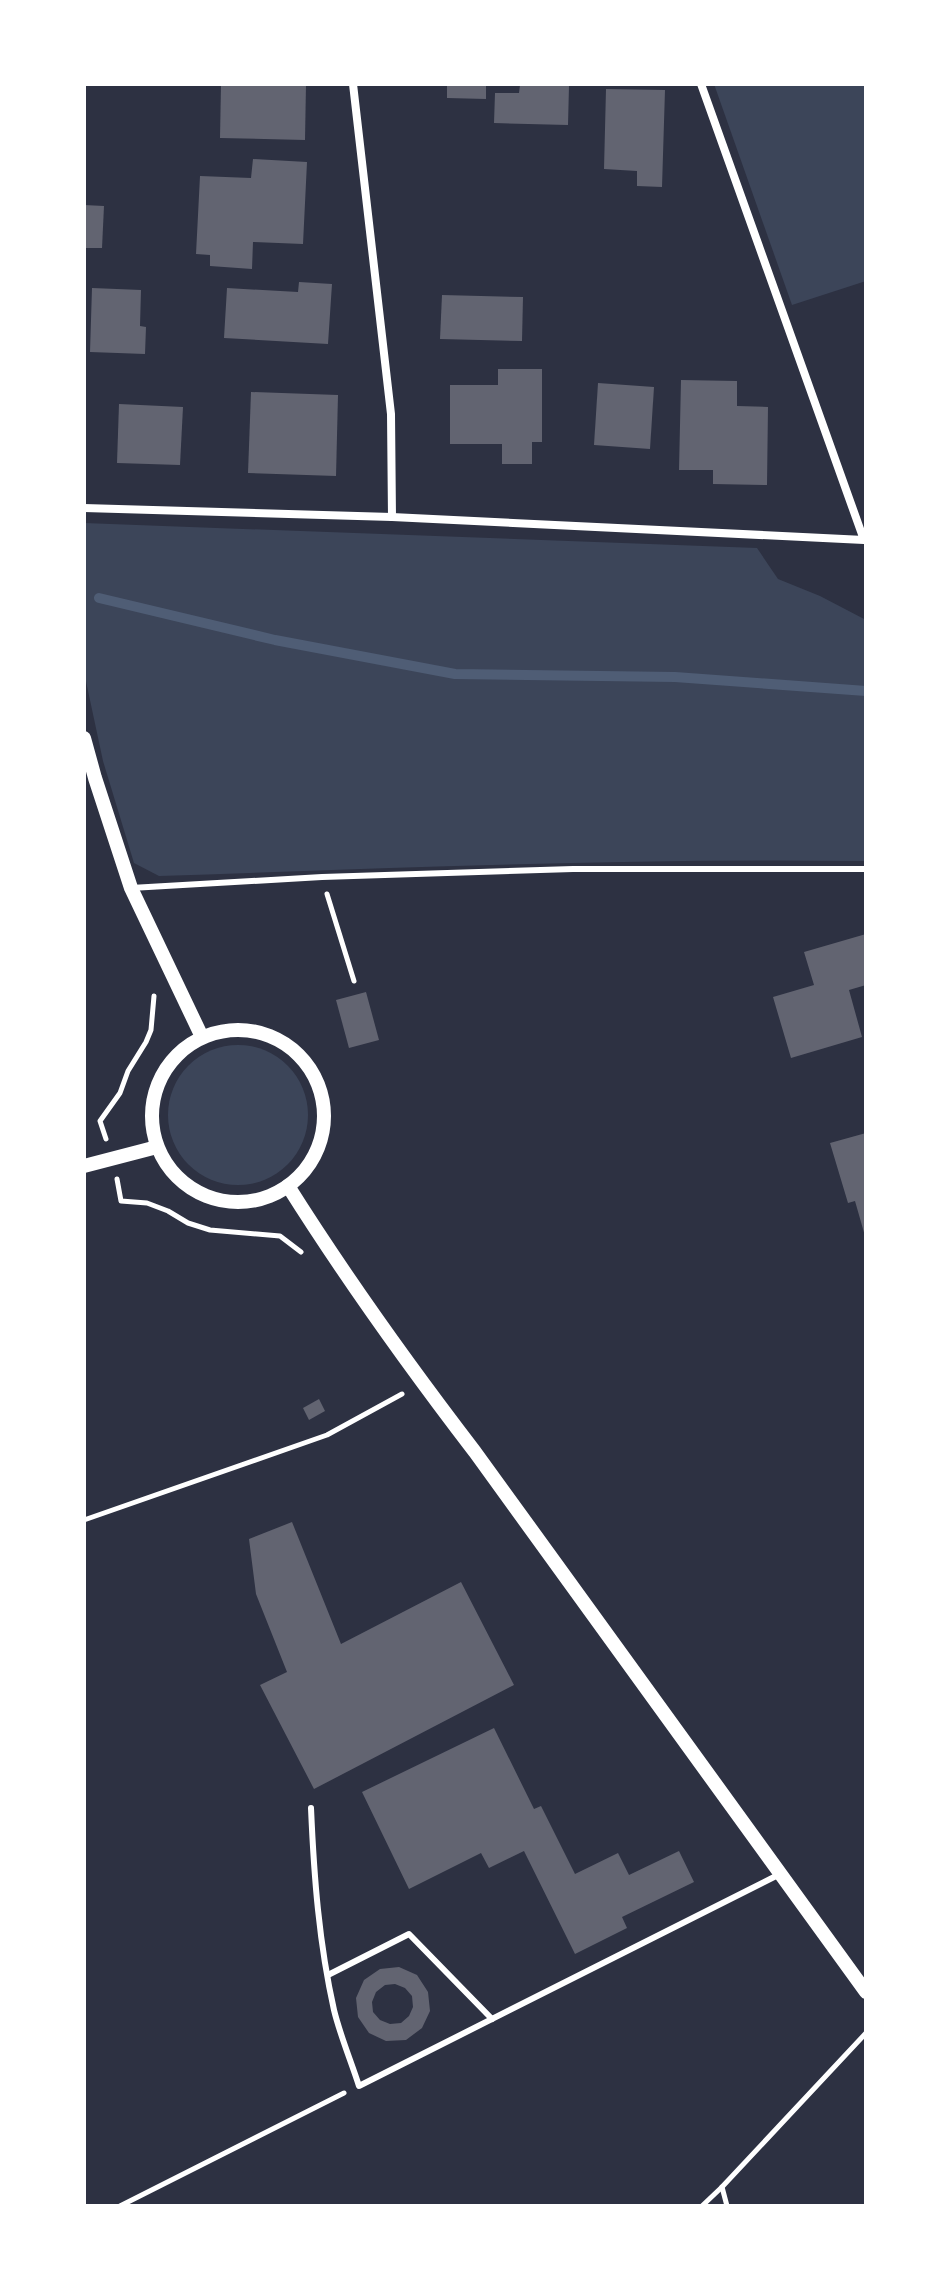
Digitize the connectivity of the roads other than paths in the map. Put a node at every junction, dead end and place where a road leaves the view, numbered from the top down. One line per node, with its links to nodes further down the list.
1 (353, 84): 4 (street)
2 (701, 84): 4 (street)
3 (84, 508): 4 (street)
4 (392, 517)
5 (84, 738): 7 (street)
6 (866, 869): 7 (lane)
7 (131, 888): 8 (street)
8 (202, 1037): 9 (street); 11 (street)
9 (157, 1147): 10 (street); 11 (street)
10 (84, 1166)
11 (288, 1186): 13 (street)
12 (311, 1808): 14 (lane)
13 (780, 1874): 15 (street); 16 (lane)
14 (328, 1975): 16 (lane); 16 (lane)
15 (866, 1992)
16 (492, 2019)

